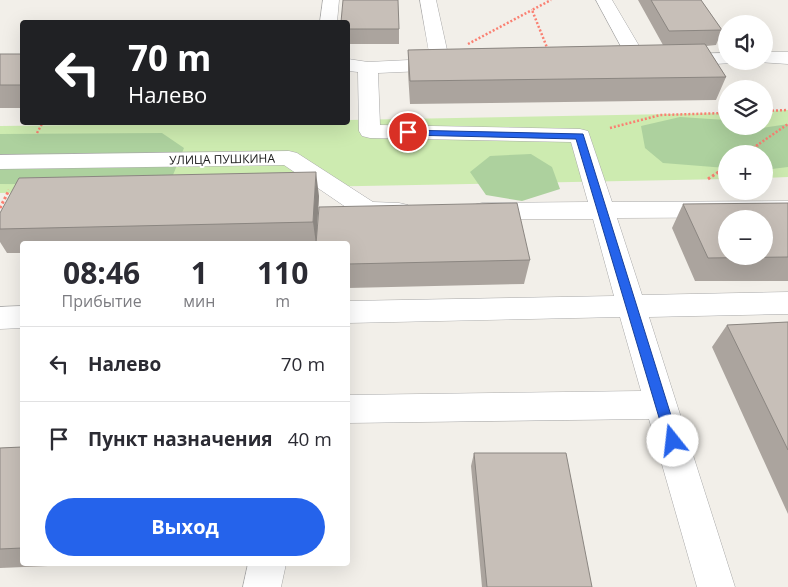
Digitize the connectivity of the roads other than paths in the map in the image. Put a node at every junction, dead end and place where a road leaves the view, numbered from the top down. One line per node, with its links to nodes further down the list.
1 (331, 0): 4 (street)
2 (428, 0): 9 (street)
3 (604, 0): 7 (street)
4 (329, 20)
5 (773, 58): 6 (street)
6 (788, 58)
7 (718, 59)
8 (350, 65): 9 (street)
9 (368, 68): 14 (street)
10 (0, 162): 12 (street, УЛИЦА ПУШКИНА)
11 (788, 209): 14 (street)
12 (417, 211)
13 (456, 211): 14 (street)
14 (603, 212): 16 (street)
15 (788, 303): 16 (street)
16 (632, 308): 17 (street); 20 (street)
17 (350, 312)
18 (20, 317): 19 (street)
19 (0, 318)
20 (662, 405): 21 (street); 24 (street)
21 (350, 410)
22 (267, 566): 23 (street)
23 (262, 587)
24 (716, 587)

